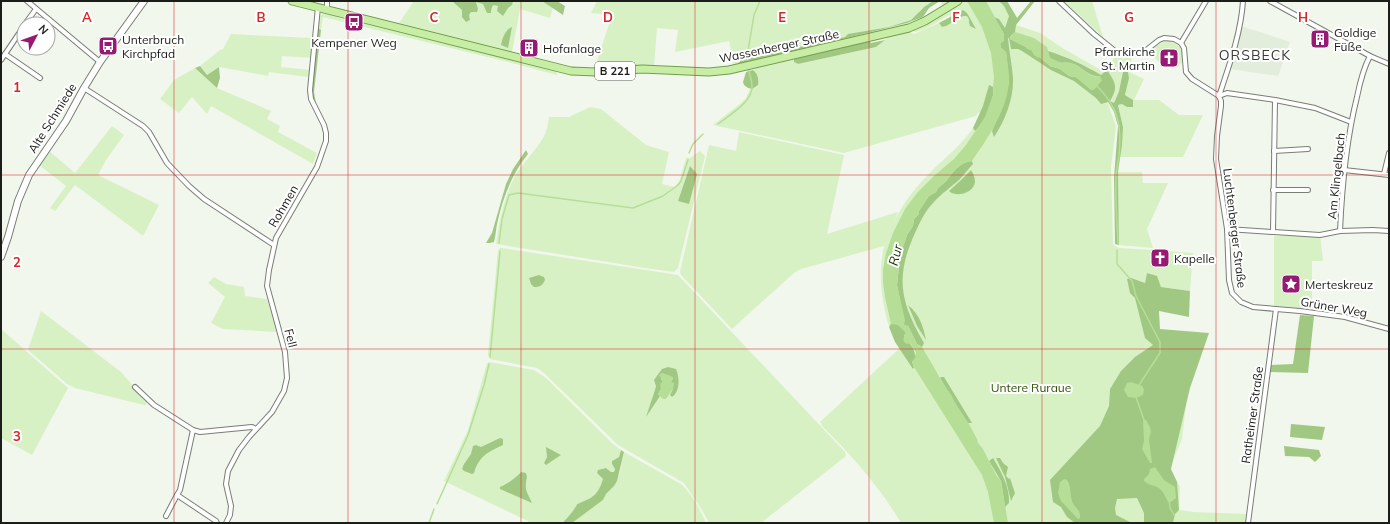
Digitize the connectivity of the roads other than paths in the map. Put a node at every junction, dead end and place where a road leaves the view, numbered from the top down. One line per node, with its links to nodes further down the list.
1 (27, 1): 11 (street)
2 (144, 1): 19 (street, Alte Schmiede)
3 (292, 1): 10 (main road, Wassenberger Straße / B 221)
4 (327, 1): 12 (street)
5 (958, 1): 12 (main road, Wassenberger Straße / B 221)
6 (1059, 1): 15 (street)
7 (1206, 1): 15 (street)
8 (1243, 1): 23 (street, Luchtenberger Straße)
9 (1270, 1): 17 (street)
10 (318, 7): 12 (main road, Wassenberger Straße / B 221); 37 (street, Rohmen)
11 (36, 9): 13 (street); 19 (street)
12 (327, 9)
13 (31, 16)
14 (16, 38): 16 (street)
15 (1181, 44): 23 (street)
16 (5, 54): 18 (street); 21 (street)
17 (1370, 56): 20 (street); 25 (street, Am Klingelbach)
18 (1, 60)
19 (100, 62): 22 (street, Alte Schmiede)
20 (1389, 64)
21 (40, 78)
22 (84, 88): 37 (street, Rohmen); 38 (street, Alte Schmiede)
23 (1218, 96): 24 (street, Am Klingelbach); 33 (street, Luchtenberger Straße)
24 (1275, 100): 25 (street, Am Klingelbach); 27 (street)
25 (1351, 122): 29 (street, Am Klingelbach)
26 (1308, 150): 27 (street)
27 (1274, 151): 31 (street)
28 (1389, 153): 30 (street)
29 (1344, 170): 30 (street); 34 (street, Am Klingelbach)
30 (1386, 175)
31 (1273, 190): 32 (street); 36 (street)
32 (1308, 190)
33 (1227, 229): 36 (street); 39 (street, Luchtenberger Straße)
34 (1340, 231): 35 (street); 36 (street)
35 (1389, 231)
36 (1273, 232)
37 (274, 245): 42 (street, Fell)
38 (1, 257)
39 (1276, 309): 40 (street, Grüner Weg); 48 (street, Ratheimer Straße)
40 (1389, 329)
41 (135, 387): 43 (street)
42 (256, 429): 43 (street); 47 (street, Fell)
43 (193, 430): 44 (street)
44 (177, 495): 45 (street); 46 (street, Fell)
45 (166, 516)
46 (217, 522): 47 (street, Fell)
47 (227, 522)
48 (1248, 523)

